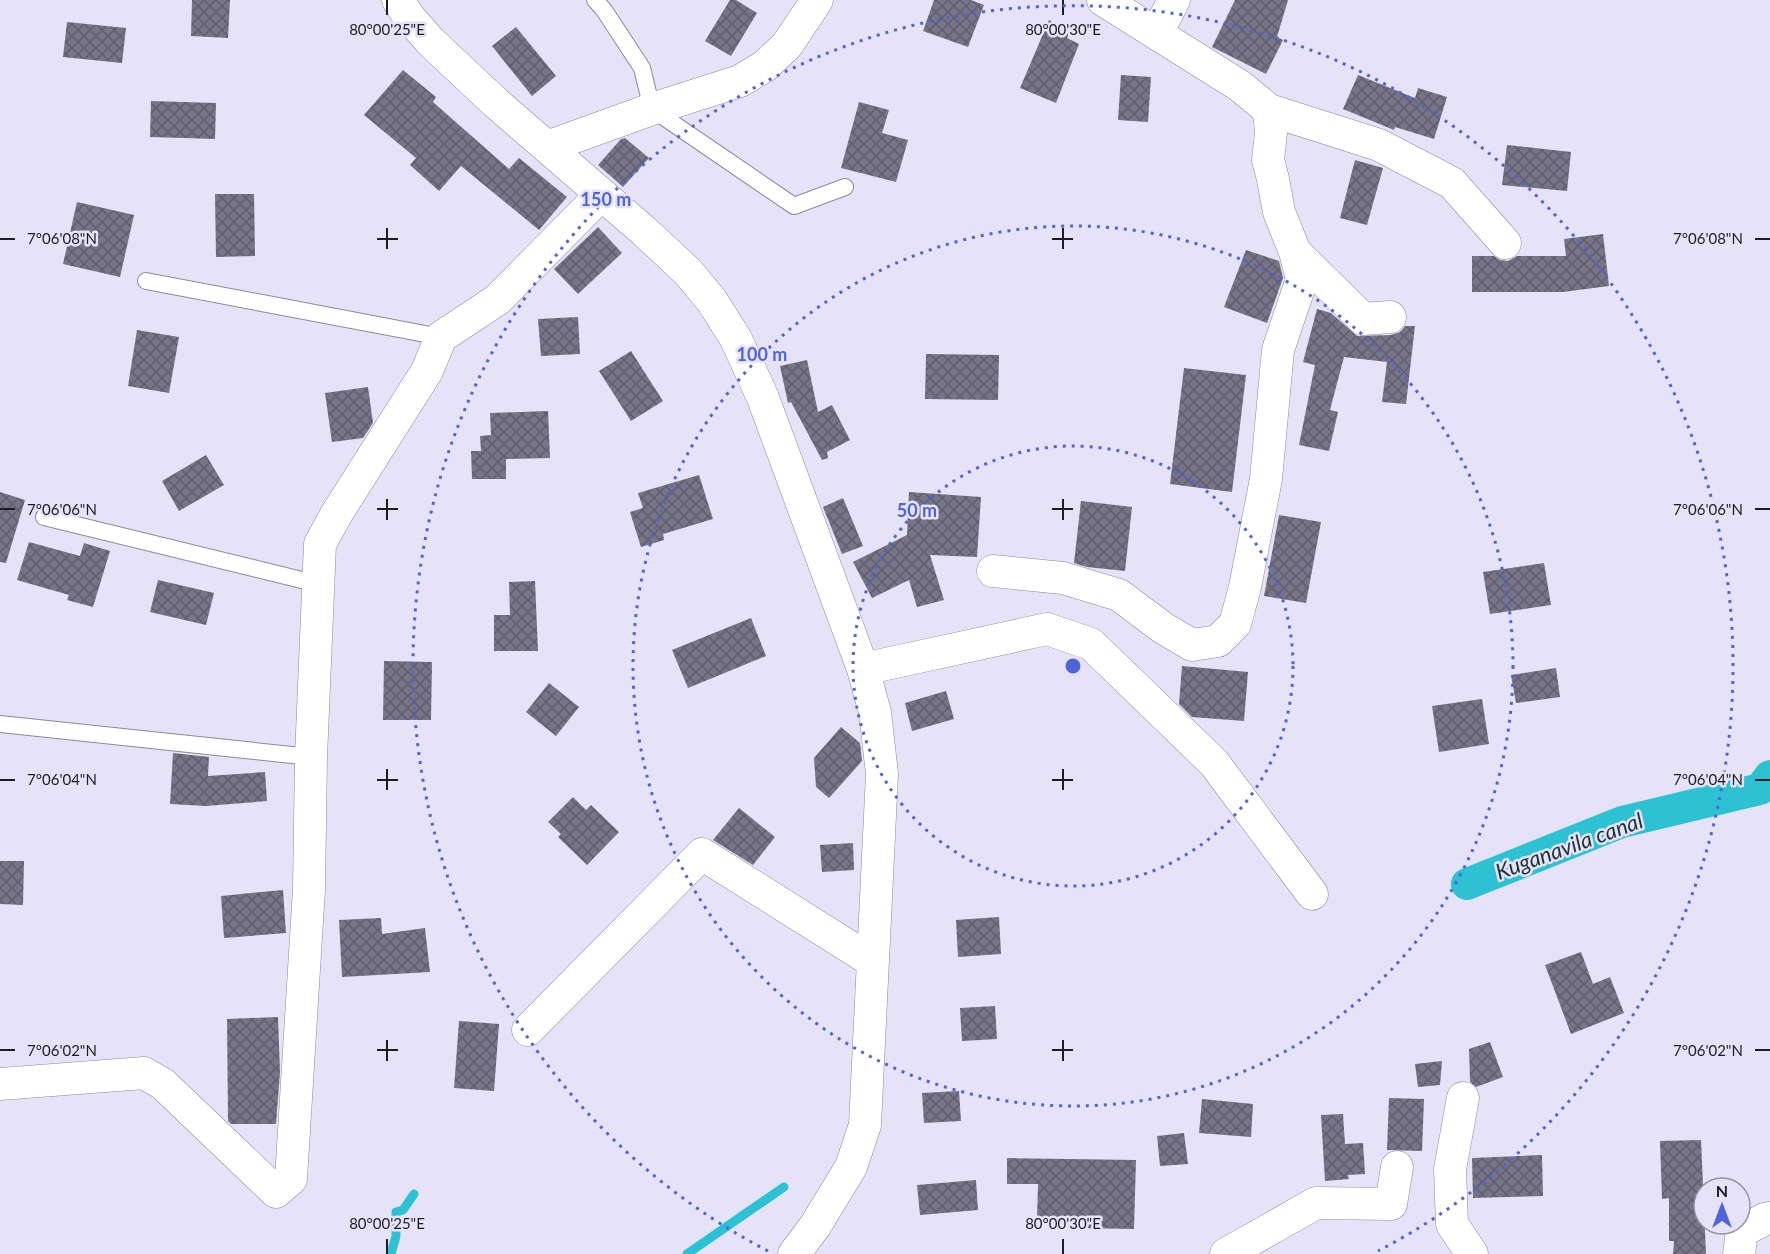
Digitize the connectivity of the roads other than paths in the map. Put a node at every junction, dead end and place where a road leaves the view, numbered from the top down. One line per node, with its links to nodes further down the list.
1 (398, 0): 9 (street)
2 (595, 0): 7 (lane)
3 (817, 0): 7 (street)
4 (1103, 0): 6 (street)
5 (1174, 0): 6 (street)
6 (1157, 33): 8 (street)
7 (652, 109): 9 (street); 10 (lane)
8 (1269, 110): 12 (street); 13 (street)
9 (547, 147): 11 (street)
10 (845, 187)
11 (601, 195): 16 (street); 20 (street)
12 (1505, 243)
13 (1295, 252): 15 (street); 18 (street)
14 (146, 281): 16 (lane)
15 (1390, 317)
16 (441, 337): 19 (street)
17 (44, 518): 19 (lane)
18 (993, 571)
19 (318, 584): 22 (street)
20 (863, 669): 23 (street); 24 (street)
21 (0, 724): 22 (lane)
22 (311, 756): 26 (street)
23 (1312, 894)
24 (872, 960): 25 (street); 30 (street)
25 (528, 1030)
26 (0, 1084)
27 (1463, 1098): 32 (street)
28 (1397, 1167): 31 (street)
29 (1770, 1218): 33 (street)
30 (794, 1254)
31 (1226, 1254)
32 (1472, 1254)
33 (1739, 1254)

